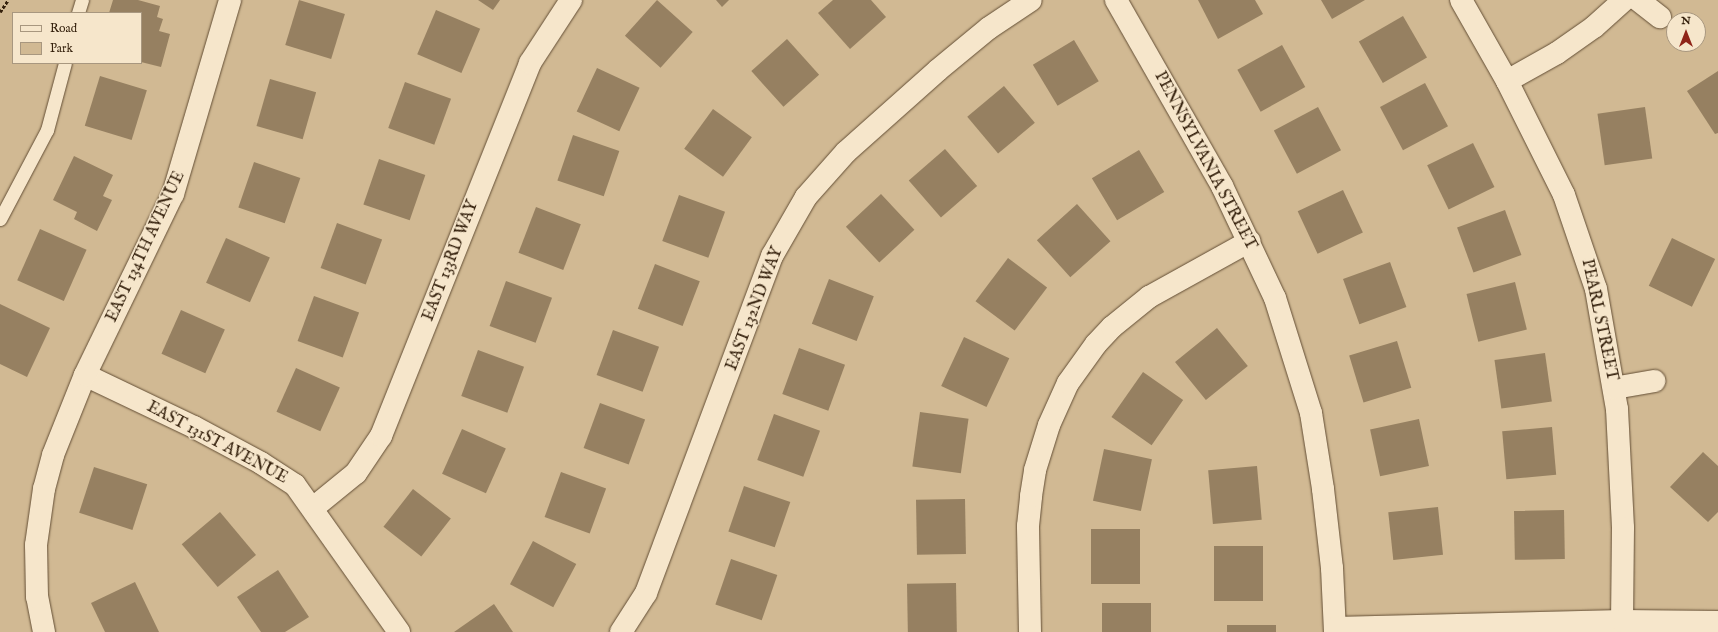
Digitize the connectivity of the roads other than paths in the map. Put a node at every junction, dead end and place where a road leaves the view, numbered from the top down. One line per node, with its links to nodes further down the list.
1 (82, 0): 9 (lane)
2 (230, 0): 15 (street, EAST 134TH AVENUE)
3 (571, 0): 18 (street, EAST 133RD WAY)
4 (1030, 0): 24 (street, EAST 132ND WAY)
5 (1116, 0): 14 (street, PENNSYLVANIA STREET)
6 (1461, 0): 12 (street, PEARL STREET)
7 (1624, 0): 12 (street)
8 (1638, 0): 10 (street)
9 (78, 12)
10 (1660, 17)
11 (65, 64): 13 (lane)
12 (1507, 81): 17 (street, PEARL STREET)
13 (0, 219)
14 (1250, 241): 21 (street, PENNSYLVANIA STREET); 25 (street)
15 (85, 375): 18 (street, EAST 131ST AVENUE); 22 (street, EAST 134TH AVENUE)
16 (1654, 381): 17 (street)
17 (1614, 388): 19 (street, PEARL STREET)
18 (313, 508): 23 (street, EAST 131ST AVENUE)
19 (1622, 621): 20 (street); 21 (street)
20 (1718, 622)
21 (1335, 630)
22 (44, 632)
23 (399, 632)
24 (621, 632)
25 (1030, 632)

